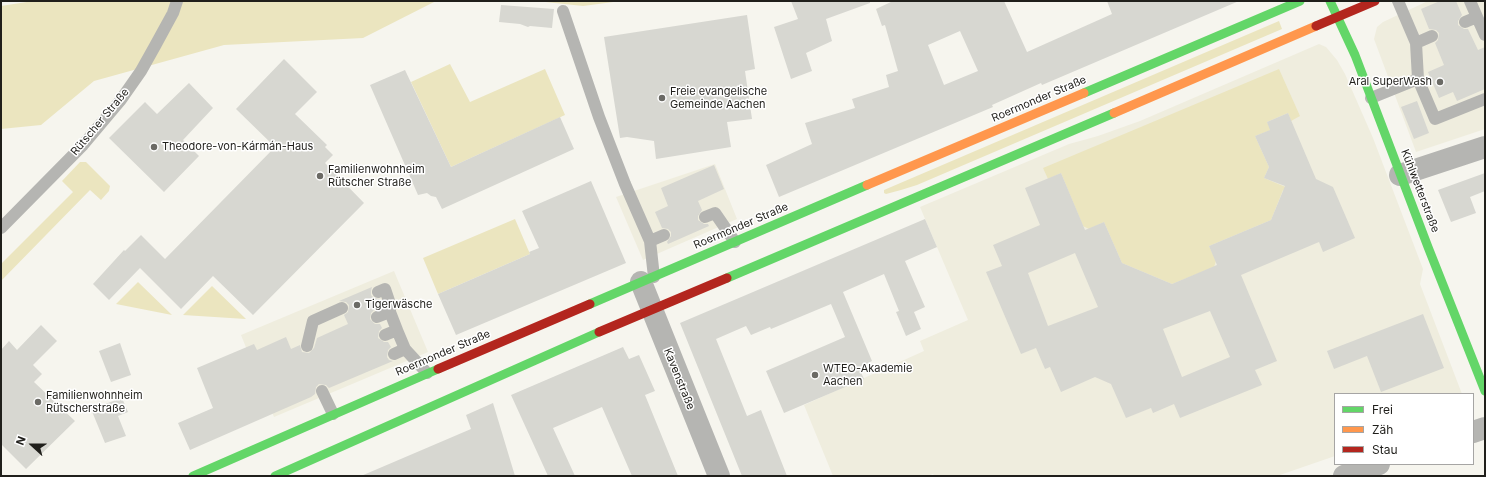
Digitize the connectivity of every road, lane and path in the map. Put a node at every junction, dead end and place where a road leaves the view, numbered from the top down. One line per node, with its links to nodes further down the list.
1 (176, 1): 20 (lane, Rütscher Straße)
2 (1300, 1): 23 (main road, Roermonder Straße)
3 (1330, 1): 8 (main road, Kühlwetterstraße)
4 (1375, 1): 8 (main road)
5 (1398, 1): 13 (lane)
6 (1470, 1): 9 (lane)
7 (563, 11): 22 (lane)
8 (1337, 17): 15 (main road, Kühlwetterstraße); 27 (main road)
9 (1477, 17): 10 (lane); 11 (lane)
10 (1465, 22)
11 (1485, 35)
12 (1432, 36): 13 (lane)
13 (1416, 43): 14 (lane)
14 (1418, 79): 15 (lane); 16 (lane)
15 (1371, 98): 18 (main road, Kühlwetterstraße)
16 (1485, 99)
17 (1485, 147): 18 (street)
18 (1400, 175): 37 (main road, Kühlwetterstraße)
19 (705, 217): 23 (lane)
20 (1, 228)
21 (664, 235): 22 (lane)
22 (650, 241): 24 (lane)
23 (735, 242): 24 (main road, Roermonder Straße)
24 (647, 279): 27 (street, Kavenstraße); 35 (main road, Roermonder Straße)
25 (378, 292): 28 (lane)
26 (342, 308): 32 (lane)
27 (651, 310): 43 (main road); 44 (street, Kavenstraße)
28 (390, 312): 29 (lane); 30 (lane)
29 (378, 318)
30 (397, 330): 31 (lane); 33 (lane)
31 (386, 335)
32 (309, 348)
33 (405, 349): 34 (lane); 35 (lane)
34 (394, 354)
35 (427, 373): 38 (main road, Roermonder Straße)
36 (322, 391): 38 (lane)
37 (1485, 391)
38 (332, 414): 42 (main road, Roermonder Straße)
39 (1485, 428): 40 (street)
40 (1474, 432)
41 (1376, 465): 45 (street)
42 (205, 474)
43 (275, 476)
44 (719, 476)
45 (1344, 476)

